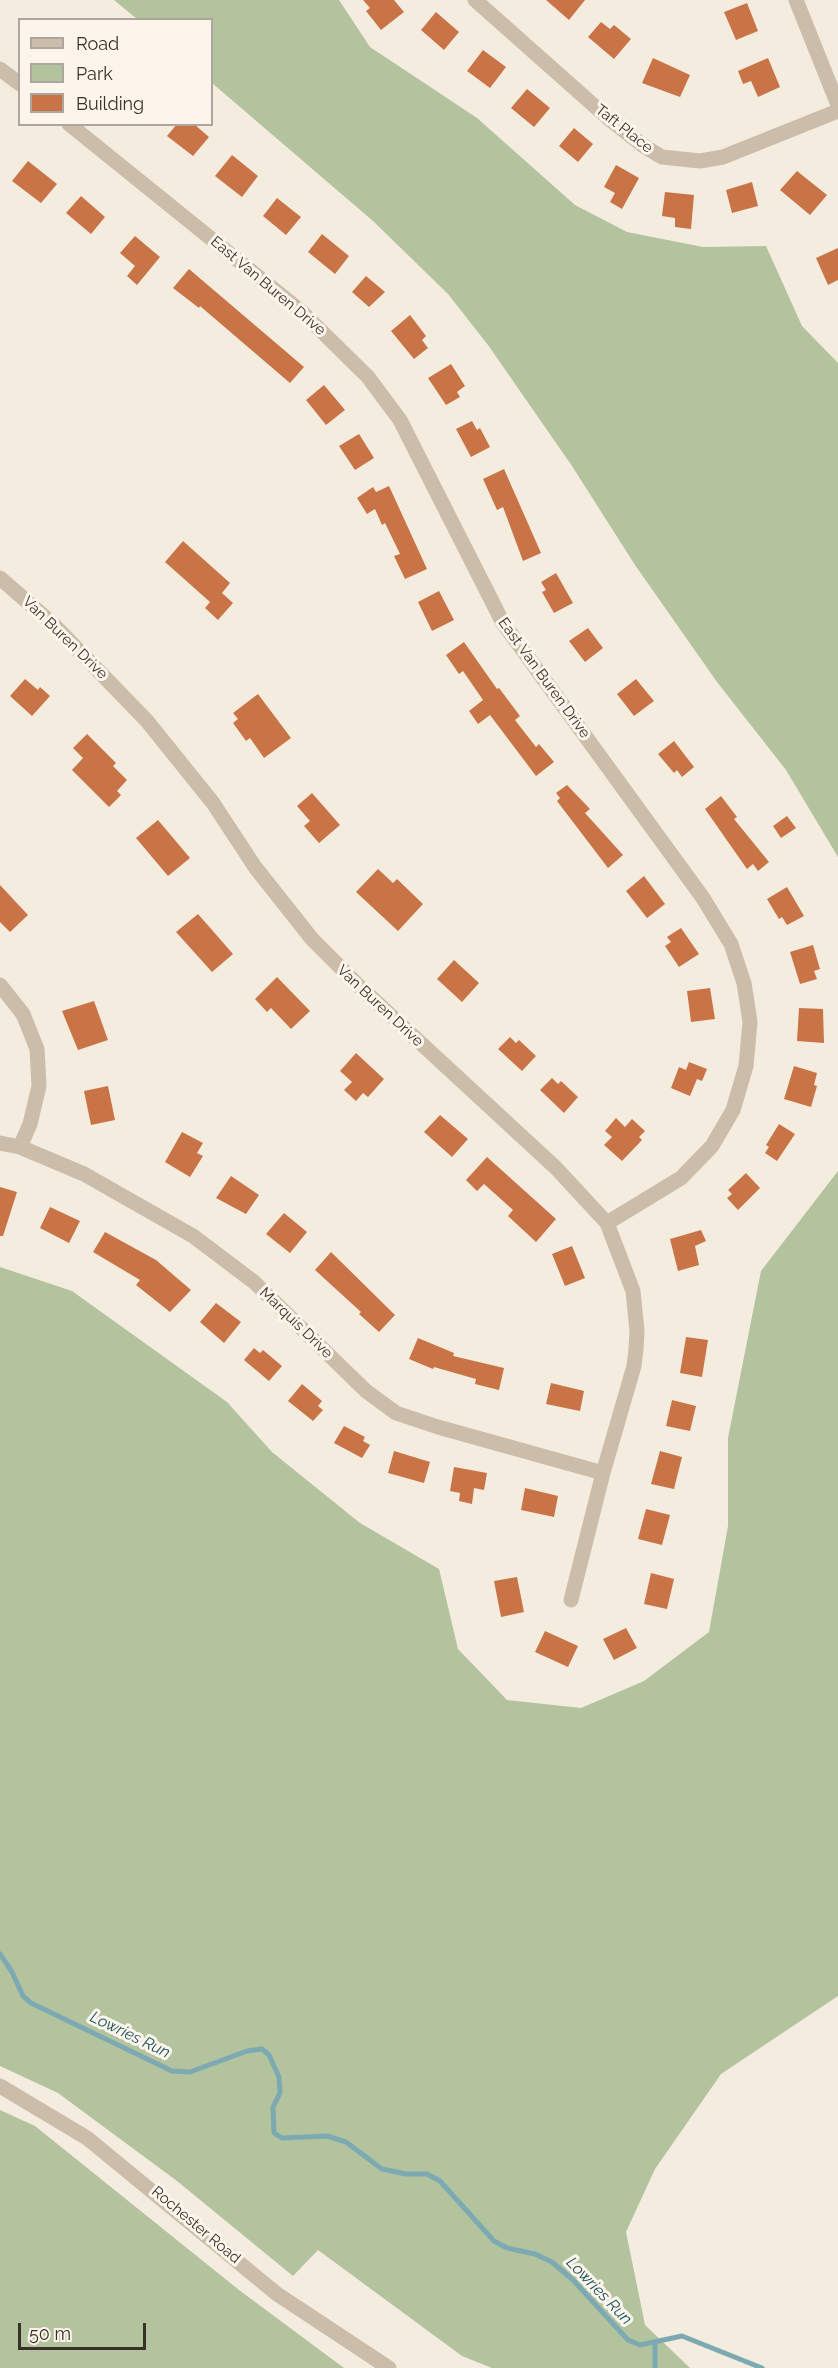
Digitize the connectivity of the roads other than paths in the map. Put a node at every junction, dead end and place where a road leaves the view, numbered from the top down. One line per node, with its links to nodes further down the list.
1 (475, 0): 6 (street, Taft Place)
2 (796, 0): 5 (street)
3 (0, 69): 4 (street)
4 (18, 82)
5 (838, 105)
6 (838, 111)
7 (71, 126): 12 (street, East Van Buren Drive)
8 (0, 578): 12 (street, Van Buren Drive)
9 (0, 985): 11 (street)
10 (0, 1143): 11 (street, Marquis Drive)
11 (20, 1147): 13 (street, Marquis Drive)
12 (607, 1222): 13 (street, Van Buren Drive)
13 (603, 1473): 14 (street)
14 (571, 1600)
15 (0, 2086): 16 (street, Rochester Road)
16 (389, 2368)

